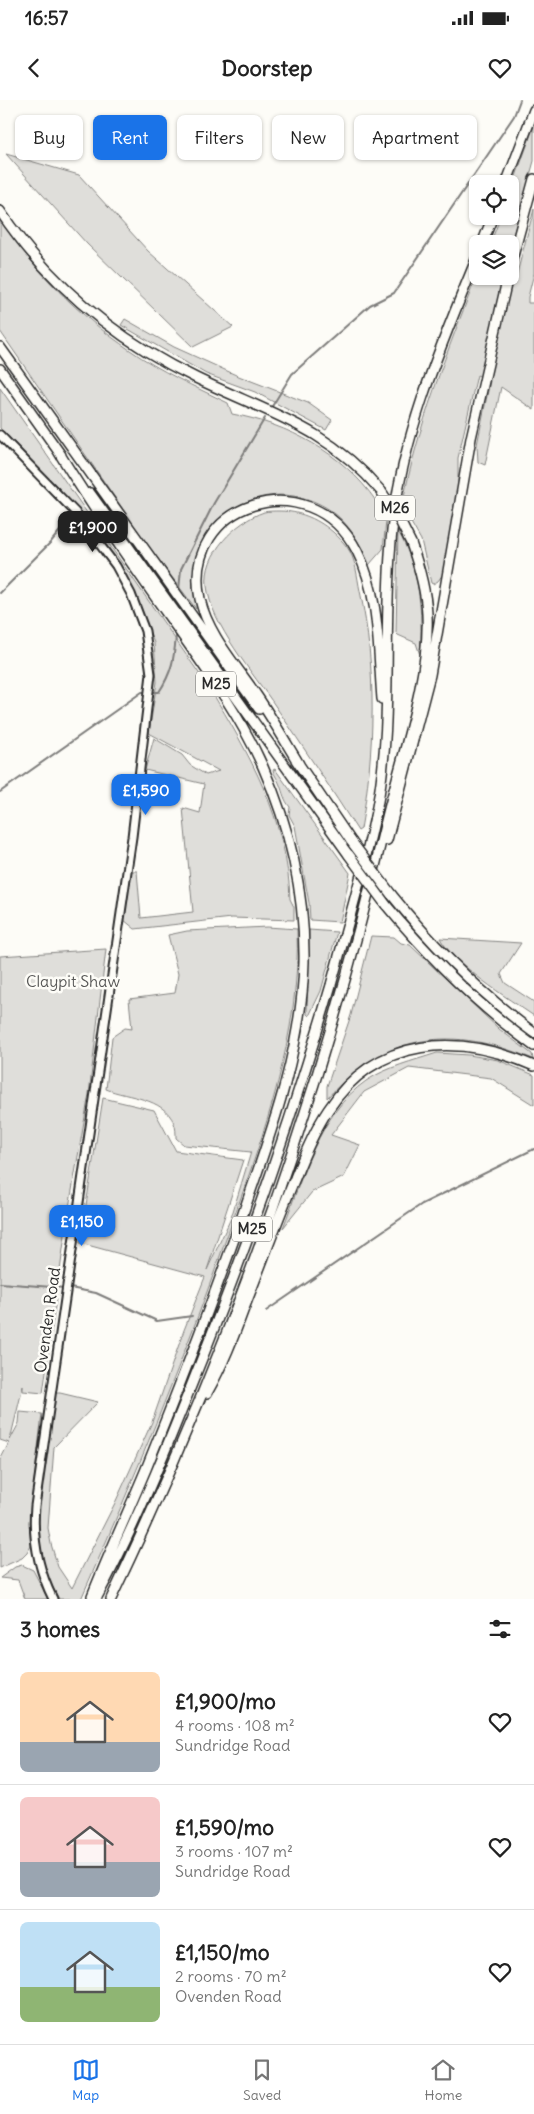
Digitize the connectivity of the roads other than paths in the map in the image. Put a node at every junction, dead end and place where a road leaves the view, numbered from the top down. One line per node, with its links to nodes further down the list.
1 (534, 110): 2 (highway)
2 (509, 175)
3 (534, 179): 5 (highway)
4 (0, 211): 14 (highway, M25, bridge)
5 (519, 235)
6 (469, 278): 12 (highway, M26)
7 (506, 285): 14 (highway)
8 (0, 348): 13 (highway, M25)
9 (0, 369): 11 (highway, M25)
10 (0, 435): 19 (main road, Ovenden Road)
11 (58, 451): 16 (highway, M25, bridge); 20 (highway, M25)
12 (385, 741): 13 (highway, M25); 21 (highway, M25)
13 (298, 764): 15 (highway, M25, bridge)
14 (363, 916): 18 (highway, M25)
15 (534, 1033)
16 (534, 1046)
17 (534, 1066): 18 (highway, M25)
18 (191, 1419): 22 (highway, M25)
19 (53, 1599)
20 (91, 1599)
21 (96, 1599)
22 (111, 1599)

